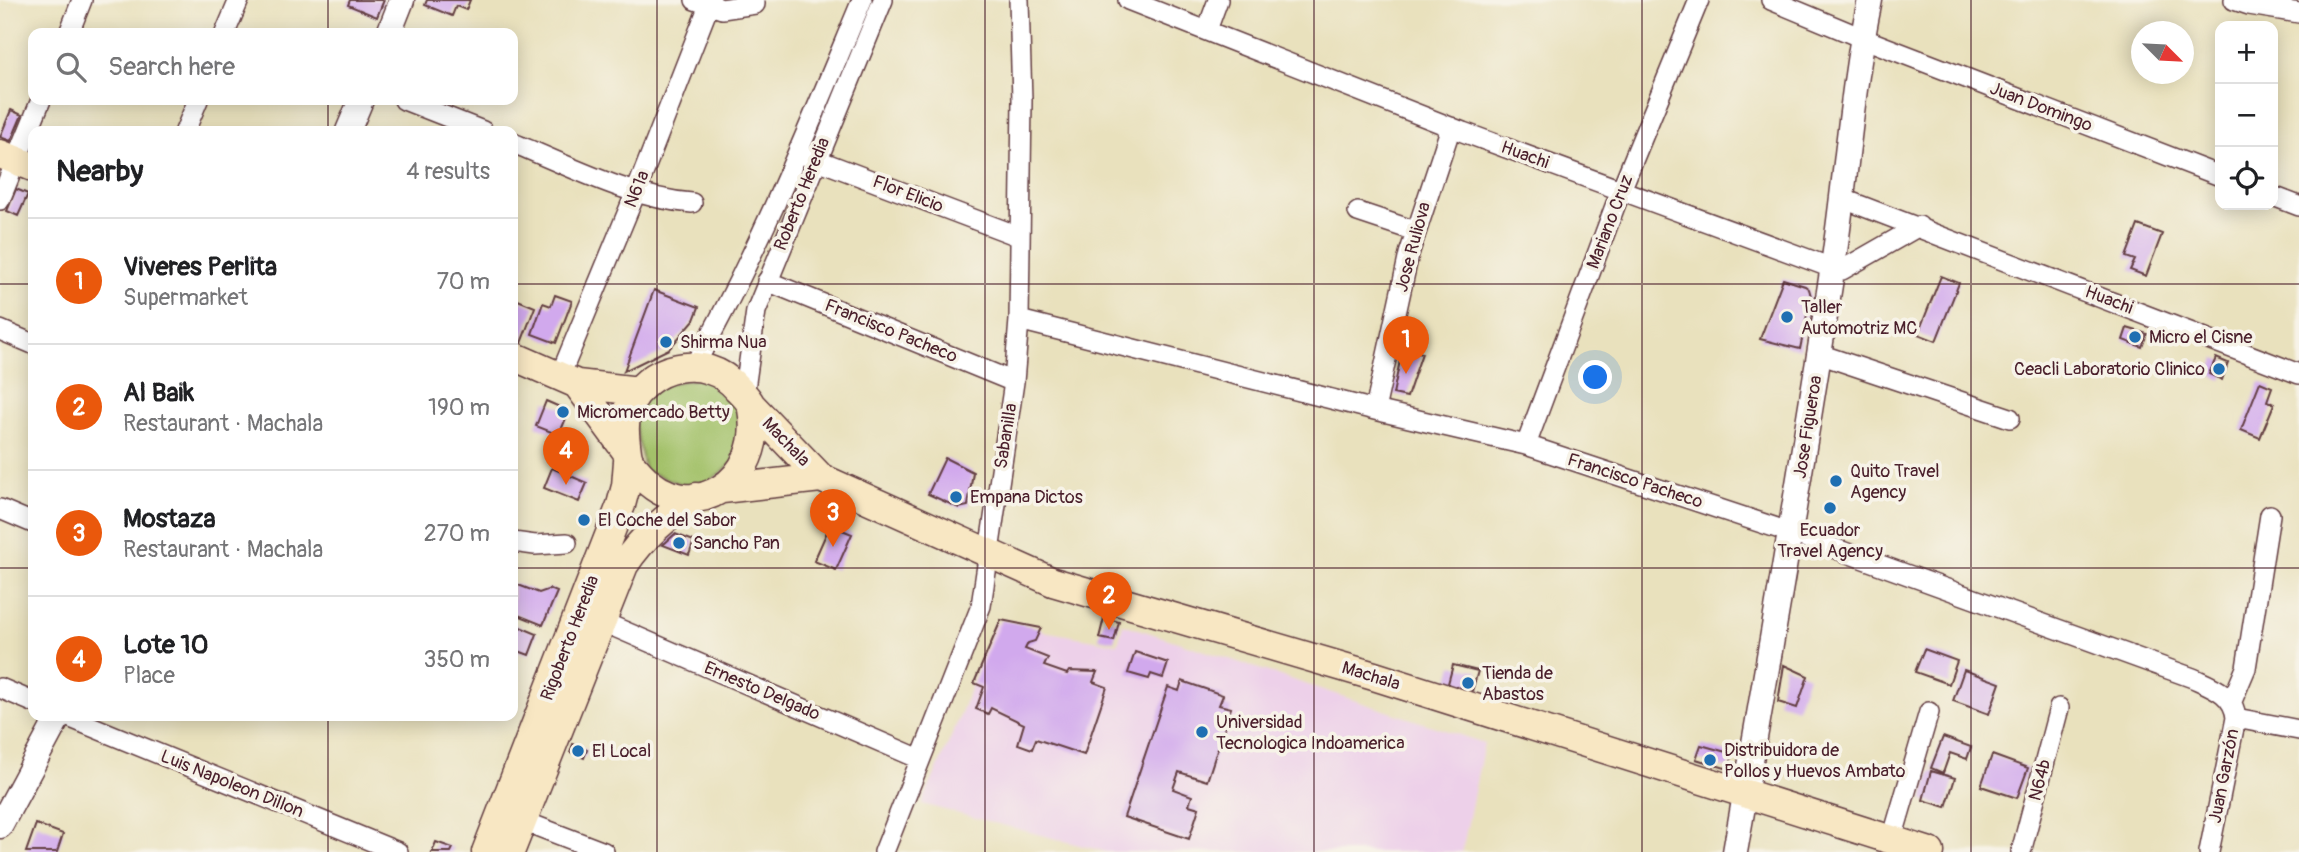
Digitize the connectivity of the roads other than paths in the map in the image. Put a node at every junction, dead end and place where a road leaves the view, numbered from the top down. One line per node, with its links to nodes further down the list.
1 (82, 0): 16 (street)
2 (239, 0): 17 (street)
3 (402, 0): 18 (street)
4 (862, 0): 32 (street, Roberto Heredia)
5 (883, 0): 33 (street, Roberto Heredia)
6 (1019, 0): 46 (street, Sabanilla)
7 (1128, 0): 19 (street, Huachi)
8 (1218, 0): 19 (street)
9 (1699, 0): 36 (street, Mariano Cruz)
10 (1771, 0): 20 (street, Juan Domingo)
11 (1870, 0): 20 (street, Jose Figueroa)
12 (2234, 0): 15 (street)
13 (705, 2): 14 (street); 37 (street, N61a)
14 (755, 4)
15 (2299, 13)
16 (71, 28)
17 (227, 28)
18 (390, 28)
19 (1207, 30): 29 (street, Huachi)
20 (1862, 38): 35 (street, Juan Domingo); 38 (street, Jose Figueroa)
21 (39, 105): 25 (street)
22 (196, 105): 26 (street)
23 (360, 105): 27 (street)
24 (417, 105): 28 (street)
25 (31, 126)
26 (187, 126)
27 (350, 126)
28 (470, 126)
29 (1451, 127): 36 (street, Huachi); 45 (street, Jose Ruliova)
30 (28, 132): 34 (street)
31 (518, 145): 37 (street)
32 (797, 152): 33 (street, Flor Elicio); 54 (street, Roberto Heredia)
33 (816, 159): 46 (street, Flor Elicio); 48 (street, Roberto Heredia)
34 (17, 160): 40 (street)
35 (2215, 174)
36 (1621, 190): 47 (street, Huachi); 62 (street, Mariano Cruz)
37 (636, 192): 41 (street); 56 (street, N61a)
38 (1841, 198): 44 (street, Huachi); 47 (street, Jose Figueroa)
39 (2278, 198): 42 (street)
40 (0, 200)
41 (692, 203)
42 (2299, 206)
43 (1358, 212): 45 (street)
44 (1919, 226): 47 (street); 55 (street, Huachi)
45 (1415, 231): 60 (street, Jose Ruliova)
46 (1018, 236): 49 (street, Sabanilla)
47 (1832, 268): 52 (street, Jose Figueroa)
48 (767, 281): 57 (street, Francisco Pacheco); 59 (street, Roberto Heredia)
49 (1019, 320): 57 (street, Sabanilla); 60 (street, Francisco Pacheco)
50 (0, 330): 51 (street)
51 (28, 342)
52 (1819, 354): 61 (street); 69 (street, Jose Figueroa)
53 (518, 358): 56 (main road)
54 (694, 366): 58 (main road); 59 (main road)
55 (2299, 374)
56 (568, 380): 58 (main road); 63 (main road)
57 (1014, 382): 72 (street, Sabanilla)
58 (639, 391): 63 (main road, Rigoberto Heredia)
59 (748, 401): 64 (main road, Machala); 65 (main road, Rigoberto Heredia)
60 (1375, 410): 62 (street, Francisco Pacheco)
61 (2010, 418)
62 (1526, 445): 69 (street, Francisco Pacheco)
63 (628, 456): 65 (main road); 84 (main road, Rigoberto Heredia)
64 (821, 478): 65 (main road, Machala); 72 (main road, Machala)
65 (709, 493): 73 (main road, Rigoberto Heredia)
66 (0, 509): 68 (street)
67 (2270, 514): 77 (street, Juan Garzón)
68 (28, 521)
69 (1791, 533): 77 (street, Francisco Pacheco); 83 (street, Jose Figueroa)
70 (518, 542): 71 (street)
71 (568, 543)
72 (989, 552): 82 (street, Sabanilla); 83 (main road, Machala)
73 (603, 622): 82 (street, Ernesto Delgado); 84 (main road, Rigoberto Heredia)
74 (0, 688): 75 (street)
75 (28, 700)
76 (2059, 708): 94 (street, N64b)
77 (2234, 710): 81 (street); 95 (street, Juan Garzón)
78 (1929, 712): 86 (street)
79 (56, 721): 85 (street)
80 (78, 721): 87 (street, Luis Napoleon Dillon)
81 (2299, 730)
82 (920, 759): 91 (street, Sabanilla)
83 (1745, 792): 86 (main road, Machala); 92 (street, Jose Figueroa)
84 (512, 816): 88 (main road, Rigoberto Heredia); 89 (main road, Rigoberto Heredia); 90 (street)
85 (0, 826)
86 (1892, 839): 93 (main road, Machala)
87 (398, 852)
88 (486, 852)
89 (510, 852)
90 (604, 852)
91 (884, 852)
92 (1735, 852)
93 (1930, 852)
94 (2021, 852)
95 (2209, 852)

